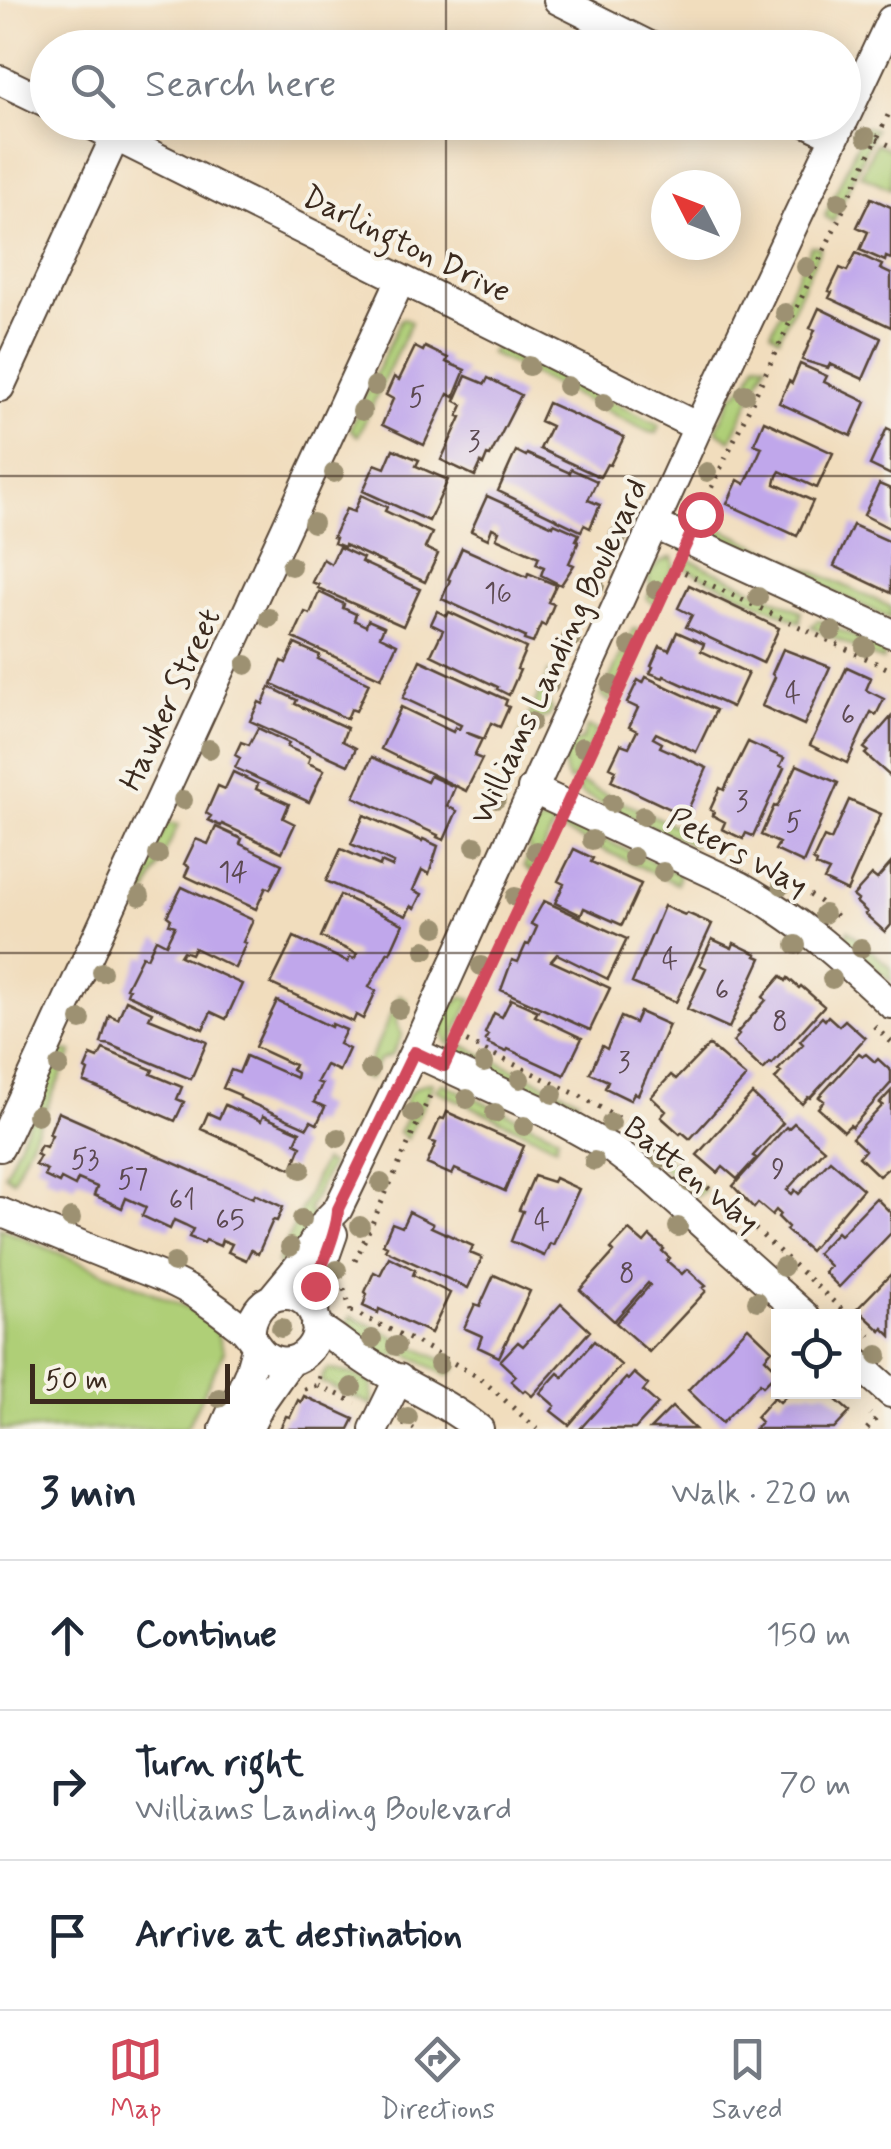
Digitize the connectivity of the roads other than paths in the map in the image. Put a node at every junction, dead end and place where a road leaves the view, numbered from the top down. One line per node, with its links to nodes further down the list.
1 (558, 0): 3 (street)
2 (891, 20): 5 (street, Williams Landing Boulevard)
3 (618, 30)
4 (0, 80): 6 (street)
5 (861, 82)
6 (30, 95)
7 (114, 140): 11 (street)
8 (121, 140): 10 (street, Darlington Drive)
9 (833, 140): 12 (street, Williams Landing Boulevard)
10 (401, 280): 12 (street, Darlington Drive); 18 (street, Hawker Street)
11 (0, 387)
12 (698, 427): 13 (street, Williams Landing Boulevard)
13 (655, 525): 14 (street); 15 (street, Williams Landing Boulevard)
14 (891, 633)
15 (532, 789): 16 (street, Peters Way); 17 (street, Williams Landing Boulevard)
16 (891, 1004)
17 (414, 1052): 19 (street, Williams Landing Boulevard); 23 (street, Batten Way)
18 (0, 1147)
19 (338, 1209): 22 (street, Williams Landing Boulevard); 25 (street, Williams Landing Boulevard)
20 (0, 1212): 21 (street)
21 (180, 1285): 22 (street); 24 (street)
22 (269, 1299): 24 (street); 25 (street)
23 (798, 1309)
24 (254, 1342): 25 (street); 29 (street)
25 (314, 1343): 27 (street); 30 (street, Williams Landing Boulevard)
26 (861, 1366): 28 (street)
27 (387, 1372): 31 (street); 32 (street)
28 (891, 1394)
29 (224, 1429)
30 (248, 1429)
31 (374, 1429)
32 (479, 1429)

